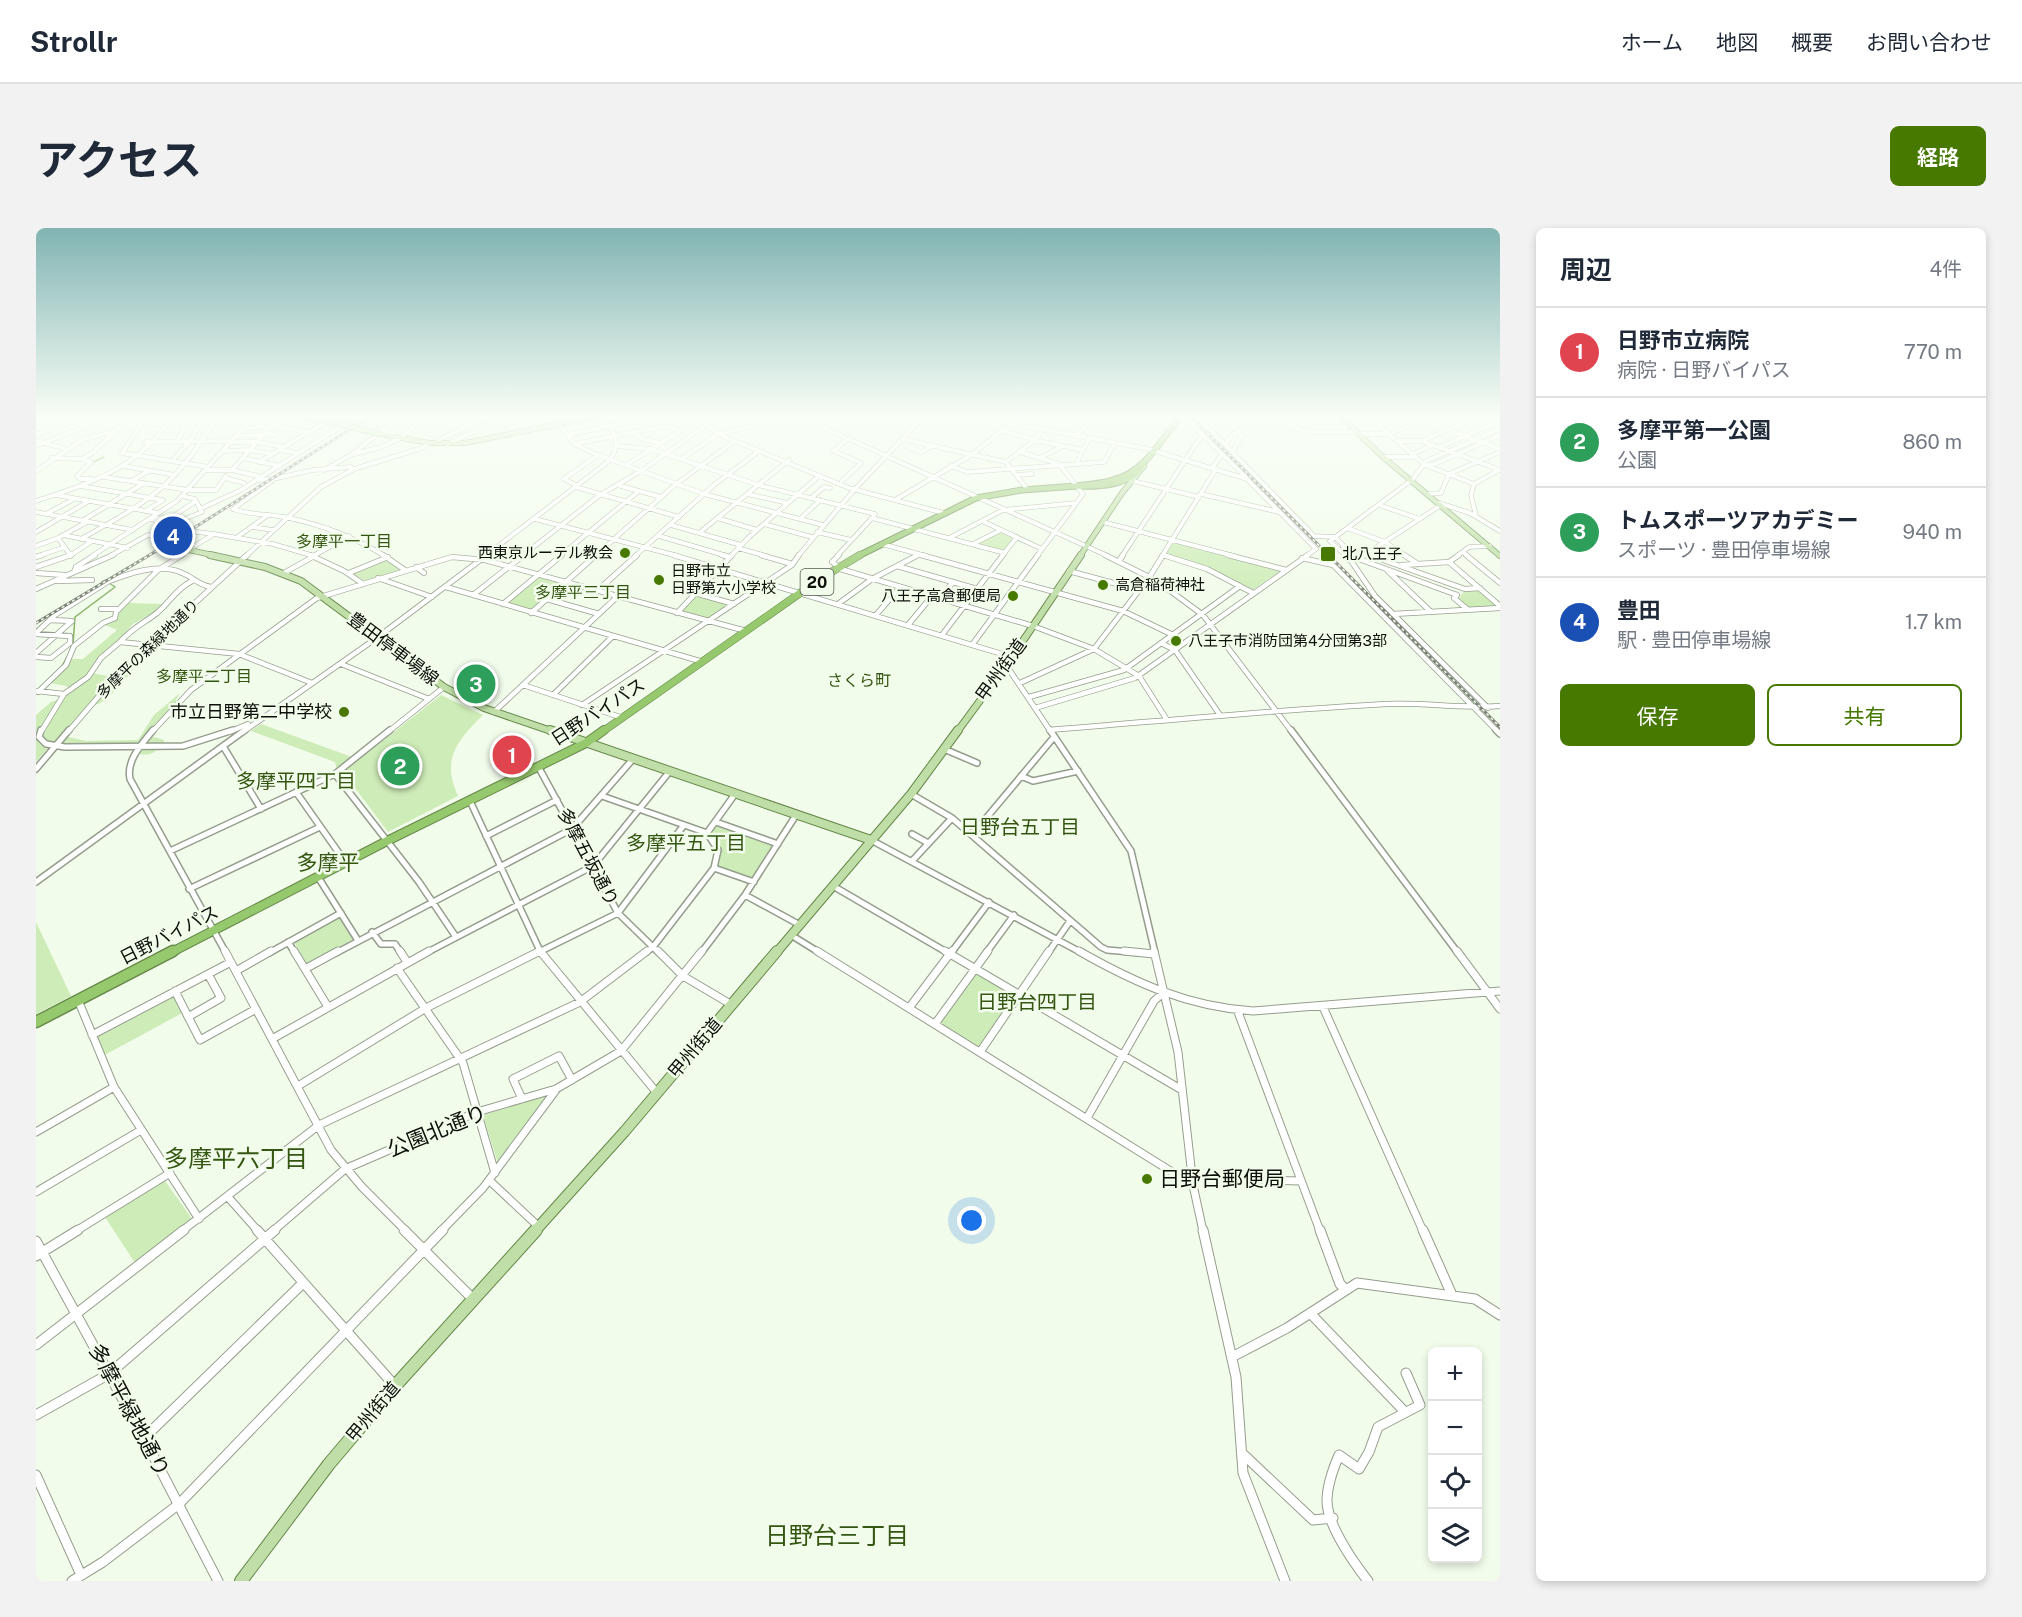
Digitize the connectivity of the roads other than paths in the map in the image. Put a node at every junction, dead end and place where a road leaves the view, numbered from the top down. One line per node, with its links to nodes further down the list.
1 (97, 479): 46 (street)
2 (118, 479): 37 (street)
3 (134, 479): 37 (street)
4 (172, 479): 50 (street)
5 (197, 479): 56 (street)
6 (224, 479): 56 (street)
7 (232, 479): 43 (street)
8 (276, 479): 36 (street)
9 (333, 479): 105 (street, 多摩平の森緑地通り)
10 (564, 479): 51 (street)
11 (587, 479): 51 (street)
12 (627, 479): 47 (street)
13 (663, 479): 44 (street)
14 (683, 479): 44 (street)
15 (723, 479): 61 (street)
16 (740, 479): 48 (street)
17 (765, 479): 48 (street)
18 (816, 479): 66 (street)
19 (828, 479): 53 (street)
20 (835, 479): 41 (street)
21 (845, 479): 41 (street)
22 (864, 479): 53 (street)
23 (931, 479): 75 (street)
24 (935, 479): 73 (street)
25 (1019, 479): 54 (street)
26 (1071, 479): 49 (street)
27 (1123, 479): 38 (highway, 日野バイパス / 20)
28 (1172, 479): 55 (street)
29 (1209, 479): 67 (street)
30 (1247, 479): 88 (street)
31 (1259, 479): 86 (street)
32 (1447, 479): 63 (street)
33 (1462, 479): 45 (street)
34 (1483, 479): 45 (street)
35 (257, 480): 36 (street); 91 (street)
36 (273, 480): 100 (street)
37 (131, 481): 42 (street)
38 (1117, 481): 49 (highway, 日野バイパス / 20); 59 (main road)
39 (1133, 481): 55 (street); 59 (main road, 甲州街道)
40 (1412, 481): 63 (main road); 87 (street)
41 (842, 482): 53 (street)
42 (144, 483): 50 (street); 60 (street)
43 (244, 483)
44 (676, 484): 61 (street); 69 (street)
45 (1474, 484): 101 (street)
46 (81, 485): 57 (street); 64 (street)
47 (617, 485): 58 (street); 65 (street)
48 (758, 485): 62 (street); 66 (street)
49 (1077, 486): 54 (highway, 日野バイパス / 20); 82 (street)
50 (165, 487): 56 (street); 71 (street)
51 (577, 487): 65 (street); 109 (street)
52 (830, 488): 72 (street)
53 (855, 489): 75 (street); 85 (street)
54 (1027, 489): 73 (highway, 日野バイパス / 20)
55 (1166, 489): 67 (street); 131 (street)
56 (188, 490): 68 (street)
57 (110, 491): 60 (street); 77 (street)
58 (639, 491): 69 (street); 79 (street)
59 (1122, 493): 116 (main road, 甲州街道)
60 (127, 494): 71 (street); 83 (street)
61 (704, 494): 80 (street); 104 (street)
62 (747, 494): 80 (street); 81 (street)
63 (1427, 494): 84 (main road)
64 (55, 495): 70 (street); 76 (street)
65 (600, 495): 79 (street); 123 (street)
66 (798, 495): 72 (street); 81 (street)
67 (1200, 495): 98 (street); 156 (street)
68 (182, 496): 78 (street); 95 (street)
69 (661, 497): 89 (street)
70 (74, 498): 77 (street); 99 (street)
71 (150, 498): 90 (street); 93 (street)
72 (811, 498): 74 (street)
73 (976, 498): 92 (street); 97 (highway, 日野バイパス / 20)
74 (820, 500): 85 (street); 110 (street)
75 (895, 500): 97 (street)
76 (36, 501)
77 (91, 501): 83 (street); 102 (street)
78 (196, 501): 91 (street); 103 (street)
79 (627, 502): 89 (street); 136 (street)
80 (737, 502): 96 (street); 106 (street)
81 (788, 503): 96 (street)
82 (1076, 503): 92 (street); 138 (street)
83 (109, 504): 90 (street); 113 (street)
84 (1440, 504): 101 (street); 111 (street); 166 (main road)
85 (841, 505): 107 (street); 122 (street)
86 (1284, 505): 88 (street); 151 (street)
87 (1379, 505): 111 (street); 126 (street)
88 (1274, 506): 98 (street)
89 (651, 508): 104 (street); 154 (street)
90 (132, 509): 93 (street); 120 (street)
91 (200, 509): 112 (street)
92 (1003, 510): 114 (street); 138 (street)
93 (146, 511): 95 (street)
94 (36, 512): 99 (street)
95 (159, 513): 108 (street)
96 (777, 513): 110 (street); 118 (street)
97 (944, 513): 125 (highway, 日野バイパス / 20)
98 (1280, 513): 185 (street)
99 (45, 514): 102 (street)
100 (269, 515): 105 (street); 124 (street)
101 (1476, 516): 119 (street)
102 (62, 517): 113 (street); 133 (street)
103 (171, 517): 108 (street); 112 (street); 115 (street)
104 (679, 517): 121 (street)
105 (287, 518): 127 (street, 多摩平の森緑地通り); 143 (street)
106 (717, 518): 128 (street); 137 (street)
107 (872, 518): 125 (street); 155 (street)
108 (151, 519): 115 (street); 130 (street)
109 (535, 519): 123 (street); 153 (street)
110 (800, 519): 122 (street)
111 (1420, 519): 159 (street)
112 (183, 520): 117 (street)
113 (84, 521): 120 (street); 140 (street)
114 (982, 521): 129 (street); 150 (street)
115 (164, 522): 117 (street)
116 (1102, 522): 131 (street); 169 (main road, 甲州街道)
117 (175, 524): 141 (street)
118 (764, 524): 128 (street); 146 (street)
119 (1488, 524): 132 (street); 142 (street)
120 (105, 525): 130 (street); 152 (street)
121 (671, 525): 137 (street); 144 (street)
122 (823, 525): 135 (street)
123 (561, 526): 136 (street); 198 (street)
124 (252, 527): 127 (street); 149 (street)
125 (913, 528): 150 (street); 161 (highway, 日野バイパス / 20)
126 (1347, 528): 151 (street); 159 (street)
127 (273, 530): 158 (street, 多摩平の森緑地通り)
128 (757, 530): 164 (street)
129 (1001, 530): 147 (street); 162 (street)
130 (132, 531): 141 (street); 160 (street)
131 (1138, 531): 156 (street); 190 (street)
132 (1500, 531)
133 (36, 532)
134 (197, 532): 139 (street)
135 (817, 532): 146 (street); 155 (street)
136 (590, 533): 154 (street); 212 (street)
137 (699, 533): 164 (street)
138 (1054, 533): 169 (street); 172 (street)
139 (214, 534): 149 (street); 173 (street)
140 (63, 535): 148 (street); 152 (street)
141 (148, 535): 170 (street)
142 (1500, 535)
143 (349, 536): 178 (street); 183 (street)
144 (659, 536): 168 (street); 184 (street)
145 (501, 537): 153 (street)
146 (812, 537): 192 (street)
147 (1017, 537): 172 (street); 175 (street)
148 (58, 538): 163 (street); 167 (street)
149 (236, 538): 158 (street)
150 (949, 538): 162 (street)
151 (1333, 538): 165 (street); 171 (street)
152 (81, 539): 157 (street)
153 (508, 539): 187 (street)
154 (614, 539): 168 (street); 221 (street)
155 (851, 540): 199 (street)
156 (1172, 540): 179 (street); 204 (street)
157 (92, 541): 160 (street); 177 (street)
158 (260, 542): 178 (street); 189 (street, 多摩平の森緑地通り)
159 (1385, 542): 180 (street); 193 (street)
160 (111, 544): 170 (street); 206 (street)
161 (882, 544): 176 (street); 199 (highway, 日野バイパス / 20)
162 (973, 544): 175 (street)
163 (36, 546)
164 (740, 546): 184 (street); 192 (street)
165 (1342, 546): 171 (street); 180 (street); 186 (street)
166 (1490, 546): 174 (street); 181 (main road)
167 (65, 547): 177 (street); 182 (street)
168 (647, 547): 200 (street); 236 (street)
169 (1085, 547): 190 (street); 205 (main road, 甲州街道)
170 (128, 548): 206 (street)
171 (1337, 548): 186 (street)
172 (1042, 549): 223 (street)
173 (189, 550): 189 (main road, 豊田停車場線); 202 (street)
174 (1463, 552): 191 (street); 226 (street)
175 (1005, 553): 213 (street)
176 (919, 554): 194 (street); 213 (street)
177 (71, 555): 196 (street)
178 (314, 555): 209 (street); 210 (street)
179 (1163, 555): 215 (street); 227 (street)
180 (1366, 555): 188 (street); 195 (street)
181 (1500, 556)
182 (36, 557)
183 (388, 557): 203 (street); 210 (street)
184 (729, 557): 200 (street)
185 (1302, 558): 204 (street); 308 (street)
186 (1348, 558): 188 (street); 263 (street)
187 (481, 559): 197 (street); 198 (street); 229 (street)
188 (1359, 559): 201 (street)
189 (240, 561): 209 (main road, 豊田停車場線); 228 (street, 多摩平の森緑地通り)
190 (1119, 561): 215 (street)
191 (1449, 562): 193 (street); 231 (street)
192 (792, 564): 225 (street)
193 (1419, 564): 195 (street)
194 (896, 566): 217 (street); 222 (street)
195 (1400, 566): 207 (street); 234 (street)
196 (36, 567)
197 (416, 567): 203 (street); 211 (street)
198 (509, 567): 212 (street); 242 (street)
199 (838, 567): 217 (street); 240 (highway, 日野バイパス / 20)
200 (718, 569): 225 (street); 237 (street)
201 (1386, 569): 207 (street); 258 (street)
202 (158, 570): 219 (street); 255 (street); 266 (street)
203 (405, 570): 216 (street)
204 (1286, 570): 239 (street)
205 (1069, 571): 235 (street); 238 (main road, 甲州街道)
206 (74, 572): 214 (street)
207 (1394, 572): 243 (street)
208 (36, 573): 214 (street)
209 (284, 573): 241 (main road, 豊田停車場線)
210 (349, 573): 224 (street)
211 (424, 573)
212 (540, 574): 221 (street); 249 (street)
213 (989, 574): 223 (street); 233 (street)
214 (68, 575): 220 (street)
215 (1150, 576): 235 (street); 262 (street)
216 (378, 578): 224 (street); 246 (street)
217 (872, 579): 230 (street); 251 (street)
218 (92, 580): 220 (street)
219 (192, 580): 228 (street); 279 (street)
220 (53, 582): 232 (street)
221 (566, 582): 236 (street); 248 (street)
222 (953, 582): 233 (street); 247 (street)
223 (1017, 582): 238 (street); 265 (street)
224 (362, 583): 241 (street)
225 (764, 583): 240 (street); 250 (street)
226 (1500, 583)
227 (1240, 586): 239 (street); 262 (street)
228 (211, 587): 282 (street, 多摩平の森緑地通り)
229 (446, 587): 242 (street); 246 (street)
230 (900, 587): 245 (street); 264 (street)
231 (1480, 588): 234 (street); 253 (street)
232 (36, 589)
233 (977, 589): 247 (street)
234 (1465, 589): 243 (street)
235 (1139, 590): 256 (street)
236 (597, 591): 244 (street)
237 (695, 593): 250 (street); 260 (street)
238 (1055, 593): 256 (street); 270 (main road, 甲州街道)
239 (1253, 593): 268 (street)
240 (800, 594): 251 (street); 272 (highway, 日野バイパス / 20)
241 (322, 595): 278 (main road, 豊田停車場線); 287 (street)
242 (473, 595): 249 (street)
243 (1457, 595): 257 (street)
244 (618, 596): 260 (street); 261 (street)
245 (932, 596): 252 (street); 269 (street)
246 (432, 597): 278 (street)
247 (970, 598): 252 (street)
248 (547, 599): 259 (street); 261 (street)
249 (503, 604): 259 (street)
250 (734, 604): 267 (street)
251 (838, 604): 264 (street)
252 (964, 606): 265 (street); 277 (street)
253 (1500, 607): 257 (street)
254 (101, 609): 255 (street)
255 (119, 609): 281 (street)
256 (1123, 610): 275 (street); 284 (street)
257 (1468, 610): 258 (street)
258 (1431, 612): 263 (street)
259 (531, 613): 271 (street)
260 (677, 613): 267 (street)
261 (599, 614): 271 (street)
262 (1201, 614): 268 (street); 275 (street)
263 (1393, 614): 307 (street)
264 (876, 615): 269 (street)
265 (994, 615): 270 (street); 283 (street)
266 (50, 620): 273 (street); 274 (street)
267 (707, 621): 272 (street); 285 (street)
268 (1211, 624): 286 (street); 309 (street)
269 (909, 625): 277 (street)
270 (1033, 626): 284 (street); 289 (main road, 甲州街道)
271 (584, 627): 276 (street); 297 (street)
272 (746, 632): 290 (highway, 日野バイパス / 20)
273 (36, 634): 274 (street)
274 (58, 635): 281 (street); 288 (street)
275 (1173, 635): 280 (street)
276 (613, 636): 285 (street); 301 (street)
277 (942, 636): 283 (street)
278 (378, 637): 291 (street); 298 (main road, 豊田停車場線)
279 (120, 642): 282 (street); 300 (street)
280 (1161, 643): 286 (street); 293 (street)
281 (72, 645): 288 (street); 299 (street)
282 (149, 645): 287 (street); 319 (street, 多摩平の森緑地通り)
283 (972, 645): 289 (street)
284 (1094, 649): 293 (street); 296 (street)
285 (663, 650): 290 (street); 304 (street)
286 (1175, 650): 294 (street); 311 (street)
287 (239, 654): 295 (street); 321 (street)
288 (36, 655)
289 (1012, 657): 292 (main road, 甲州街道)
290 (703, 662): 312 (highway, 日野バイパス / 20)
291 (341, 664): 295 (street); 303 (street)
292 (1006, 665): 296 (street); 322 (main road, 甲州街道)
293 (1126, 668): 294 (street); 302 (street)
294 (1139, 676): 306 (street); 313 (street)
295 (312, 683): 315 (street)
296 (1020, 683): 302 (street)
297 (523, 685): 301 (street); 310 (street)
298 (444, 687): 303 (street); 310 (main road, 豊田停車場線)
299 (37, 692): 300 (street)
300 (64, 694): 319 (street)
301 (553, 695): 304 (street)
302 (1029, 697): 306 (street)
303 (429, 699): 329 (street)
304 (582, 705): 312 (street)
305 (1500, 706): 307 (street)
306 (1035, 708): 314 (street)
307 (1488, 708): 308 (street)
308 (1475, 709): 309 (street); 316 (street)
309 (1276, 710): 311 (street); 395 (street)
310 (494, 712): 318 (main road, 豊田停車場線)
311 (1220, 716): 313 (street)
312 (623, 718): 318 (highway, 日野バイパス / 20)
313 (1167, 720): 314 (street)
314 (1049, 730): 317 (street)
315 (236, 733): 320 (street); 321 (street)
316 (1500, 734)
317 (1054, 737): 328 (street); 330 (street)
318 (586, 743): 323 (main road, 豊田停車場線); 325 (highway, 日野バイパス / 20)
319 (56, 746): 321 (street); 326 (street, 多摩平の森緑地通り)
320 (223, 746): 337 (street); 338 (street)
321 (141, 748): 337 (street)
322 (944, 749): 324 (street); 333 (main road, 甲州街道)
323 (633, 759): 327 (main road, 豊田停車場線); 334 (street)
324 (977, 764)
325 (538, 768): 335 (street, 多摩五坂通り); 336 (highway, 日野バイパス / 20)
326 (36, 769)
327 (670, 771): 332 (main road, 豊田停車場線); 339 (street)
328 (1078, 771): 330 (street); 384 (street)
329 (335, 774): 331 (street); 351 (street)
330 (1021, 776): 348 (street)
331 (296, 792): 338 (street); 344 (street)
332 (735, 794): 340 (main road, 豊田停車場線); 342 (street)
333 (911, 794): 341 (street); 350 (main road, 甲州街道)
334 (602, 796): 339 (street); 345 (street)
335 (557, 800): 345 (street, 多摩五坂通り); 349 (street)
336 (471, 801): 349 (street); 351 (highway, 日野バイパス / 20)
337 (142, 803): 354 (street); 361 (street)
338 (261, 809): 354 (street)
339 (640, 809): 343 (street); 358 (street)
340 (796, 815): 350 (main road, 豊田停車場線); 353 (street, 公園北通り)
341 (952, 818): 348 (street); 352 (street)
342 (716, 822): 346 (street); 353 (street)
343 (684, 825): 346 (street); 370 (street)
344 (320, 827): 356 (street); 364 (street)
345 (572, 829): 357 (street); 358 (street, 多摩五坂通り)
346 (707, 833): 359 (street)
347 (912, 834): 352 (street)
348 (972, 835): 372 (street)
349 (486, 836): 357 (street)
350 (871, 840): 355 (street); 363 (main road, 甲州街道)
351 (387, 842): 356 (highway, 日野バイパス / 20); 366 (street)
352 (928, 843): 355 (street)
353 (778, 844): 362 (street, 公園北通り)
354 (170, 851): 364 (street)
355 (913, 860): 367 (street)
356 (346, 863): 360 (highway, 日野バイパス / 20)
357 (500, 866): 366 (street); 368 (street)
358 (593, 866): 368 (street); 370 (street, 多摩五坂通り)
359 (714, 868): 362 (street); 381 (street)
360 (318, 877): 369 (street); 374 (highway, 日野バイパス / 20)
361 (36, 882)
362 (754, 882): 365 (street, 公園北通り)
363 (833, 886): 373 (main road, 甲州街道); 383 (street)
364 (189, 889): 374 (street)
365 (746, 895): 373 (street); 392 (street, 公園北通り)
366 (433, 901): 375 (street); 377 (street)
367 (990, 902): 371 (street); 383 (street)
368 (517, 905): 377 (street); 382 (street)
369 (341, 913): 378 (street); 380 (street)
370 (618, 913): 381 (street, 多摩五坂通り); 382 (street)
371 (1014, 915): 379 (street); 389 (street)
372 (1070, 921): 379 (street); 384 (street)
373 (800, 925): 376 (main road, 甲州街道)
374 (214, 930): 385 (street); 398 (highway, 日野バイパス / 20)
375 (372, 932): 378 (street); 386 (street)
376 (791, 935): 400 (main road, 甲州街道); 404 (street)
377 (456, 937): 386 (street)
378 (357, 939): 388 (street)
379 (1057, 939): 396 (street); 397 (street)
380 (288, 942): 388 (street); 390 (street)
381 (653, 947): 392 (street, 多摩五坂通り); 399 (street)
382 (540, 952): 399 (street); 403 (street)
383 (950, 954): 389 (street); 404 (street)
384 (1154, 954): 396 (street)
385 (231, 962): 390 (street); 391 (street)
386 (408, 962): 387 (street)
387 (397, 968): 401 (street); 403 (street)
388 (304, 969): 401 (street)
389 (975, 969): 397 (street); 410 (street)
390 (236, 971): 405 (street)
391 (208, 974): 393 (street); 408 (street)
392 (683, 976): 400 (street, 多摩五坂通り); 413 (street, 公園北通り)
393 (175, 991): 408 (street); 411 (street)
394 (1500, 991): 395 (street)
395 (1487, 992): 402 (street); 406 (street)
396 (1164, 993): 407 (street); 415 (street); 421 (street)
397 (1019, 994): 414 (street); 415 (street)
398 (78, 1000): 409 (highway, 日野バイパス / 20); 411 (street)
399 (580, 1002): 413 (street); 416 (street)
400 (732, 1005): 422 (main road, 甲州街道)
401 (328, 1007): 412 (street)
402 (1323, 1007): 407 (street); 445 (street)
403 (426, 1008): 416 (street); 418 (street)
404 (909, 1008): 410 (street)
405 (256, 1009): 408 (street); 412 (street)
406 (1500, 1009)
407 (1238, 1012): 433 (street)
408 (188, 1017)
409 (36, 1022)
410 (935, 1024): 414 (street)
411 (92, 1035): 419 (street)
412 (272, 1039): 418 (street)
413 (621, 1051): 417 (street, 公園北通り); 422 (street)
414 (980, 1052): 425 (street)
415 (1123, 1055): 421 (street); 425 (street)
416 (461, 1059): 424 (street); 426 (street)
417 (572, 1080): 420 (street, 公園北通り); 423 (street)
418 (298, 1086): 426 (street)
419 (114, 1088): 427 (street); 428 (street)
420 (556, 1089): 423 (street, 公園北通り); 431 (street)
421 (1182, 1090): 434 (street)
422 (657, 1093): 438 (main road, 甲州街道)
423 (522, 1099): 424 (street, 公園北通り)
424 (477, 1112): 429 (street, 公園北通り); 431 (street)
425 (1087, 1118): 434 (street)
426 (319, 1125): 429 (street); 436 (street)
427 (141, 1130): 430 (street); 435 (street)
428 (36, 1132)
429 (345, 1170): 439 (street, 公園北通り); 441 (street)
430 (170, 1173): 437 (street); 442 (street)
431 (492, 1177): 438 (street); 441 (street)
432 (1262, 1180): 433 (street)
433 (1301, 1181): 444 (street)
434 (1193, 1185): 452 (street)
435 (36, 1192)
436 (228, 1197): 437 (street); 439 (street)
437 (199, 1219): 447 (street)
438 (538, 1226): 446 (main road, 甲州街道)
439 (265, 1239): 443 (street); 454 (street, 公園北通り)
440 (36, 1240): 442 (street, 多摩平緑地通り)
441 (425, 1250): 446 (street); 450 (street)
442 (39, 1254): 447 (street, 多摩平緑地通り)
443 (303, 1282): 450 (street); 458 (street)
444 (1345, 1289): 445 (street); 448 (street)
445 (1452, 1295): 449 (street)
446 (473, 1299): 455 (main road, 甲州街道)
447 (77, 1313): 451 (street); 454 (street, 多摩平緑地通り)
448 (1310, 1313): 452 (street); 456 (street)
449 (1500, 1315)
450 (345, 1330): 455 (street); 461 (street)
451 (36, 1345)
452 (1232, 1357): 459 (street)
453 (1406, 1373): 456 (street)
454 (109, 1374): 457 (street, 公園北通り); 458 (street, 多摩平緑地通り)
455 (394, 1386): 466 (main road, 甲州街道)
456 (1405, 1412): 462 (street)
457 (36, 1415)
458 (144, 1437): 461 (street, 多摩平緑地通り)
459 (1242, 1453): 462 (street); 467 (street)
460 (36, 1475): 463 (street)
461 (178, 1504): 463 (street); 465 (street, 多摩平緑地通り)
462 (1333, 1518): 468 (street)
463 (81, 1575): 464 (street)
464 (72, 1581)
465 (218, 1581)
466 (241, 1581)
467 (1285, 1581)
468 (1368, 1581)

